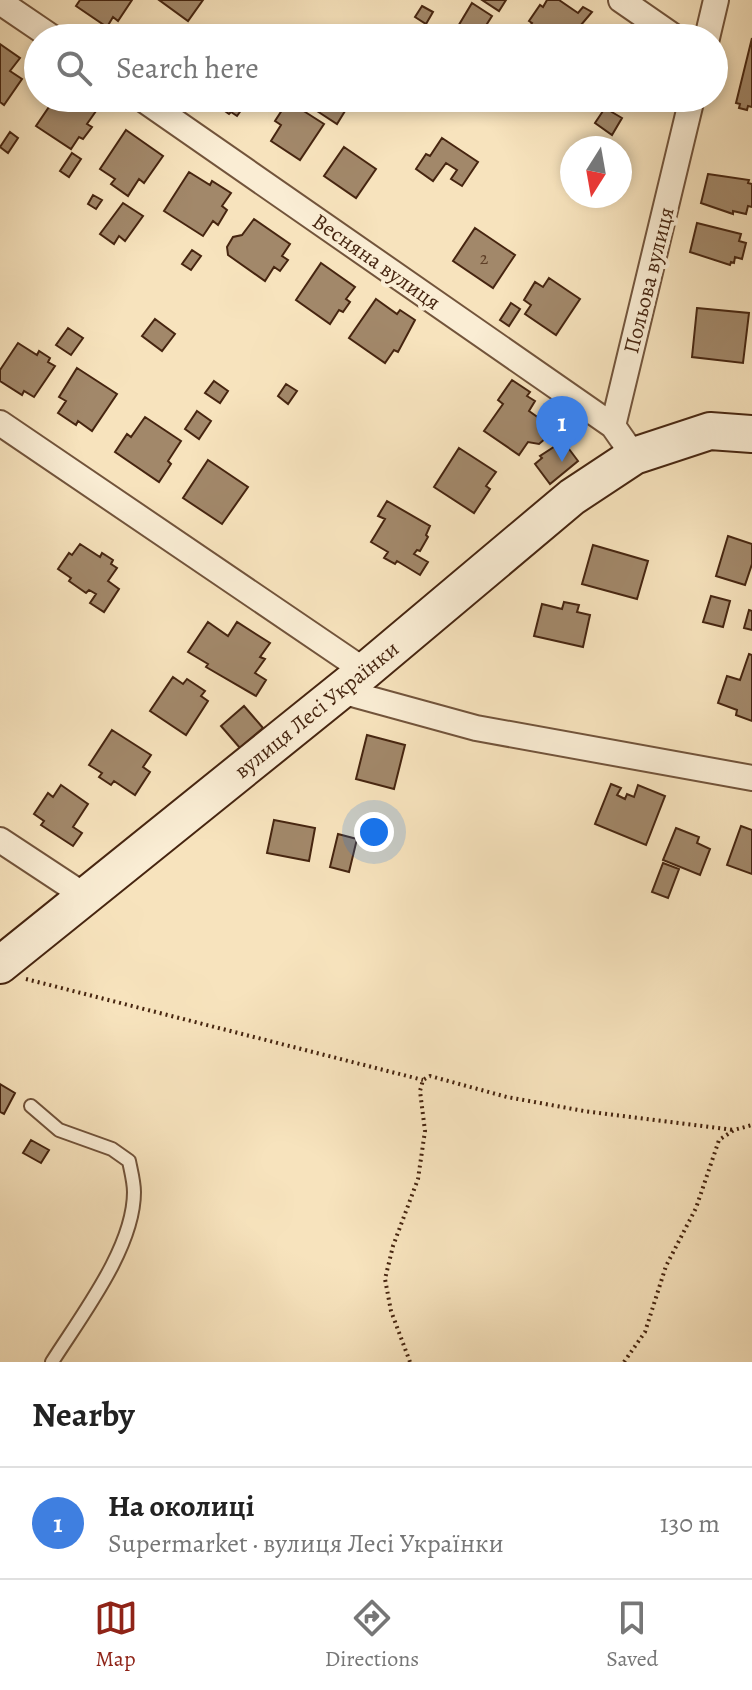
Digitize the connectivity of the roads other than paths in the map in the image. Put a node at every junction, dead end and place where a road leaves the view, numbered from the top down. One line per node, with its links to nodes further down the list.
1 (621, 0): 5 (street)
2 (716, 0): 6 (street)
3 (0, 2): 4 (street)
4 (32, 24)
5 (656, 24)
6 (710, 24)
7 (161, 112): 10 (street, Весняна вулиця)
8 (689, 112): 10 (street, Польова вулиця)
9 (0, 423): 13 (street)
10 (613, 426): 12 (street)
11 (752, 434): 12 (street, вулиця Лесі Українки)
12 (634, 456): 13 (street, вулиця Лесі Українки)
13 (353, 681): 14 (street); 16 (street, вулиця Лесі Українки)
14 (752, 778)
15 (0, 840): 16 (street)
16 (85, 896): 17 (street, вулиця Лесі Українки)
17 (11, 972)
18 (31, 1106): 19 (lane)
19 (52, 1362)

